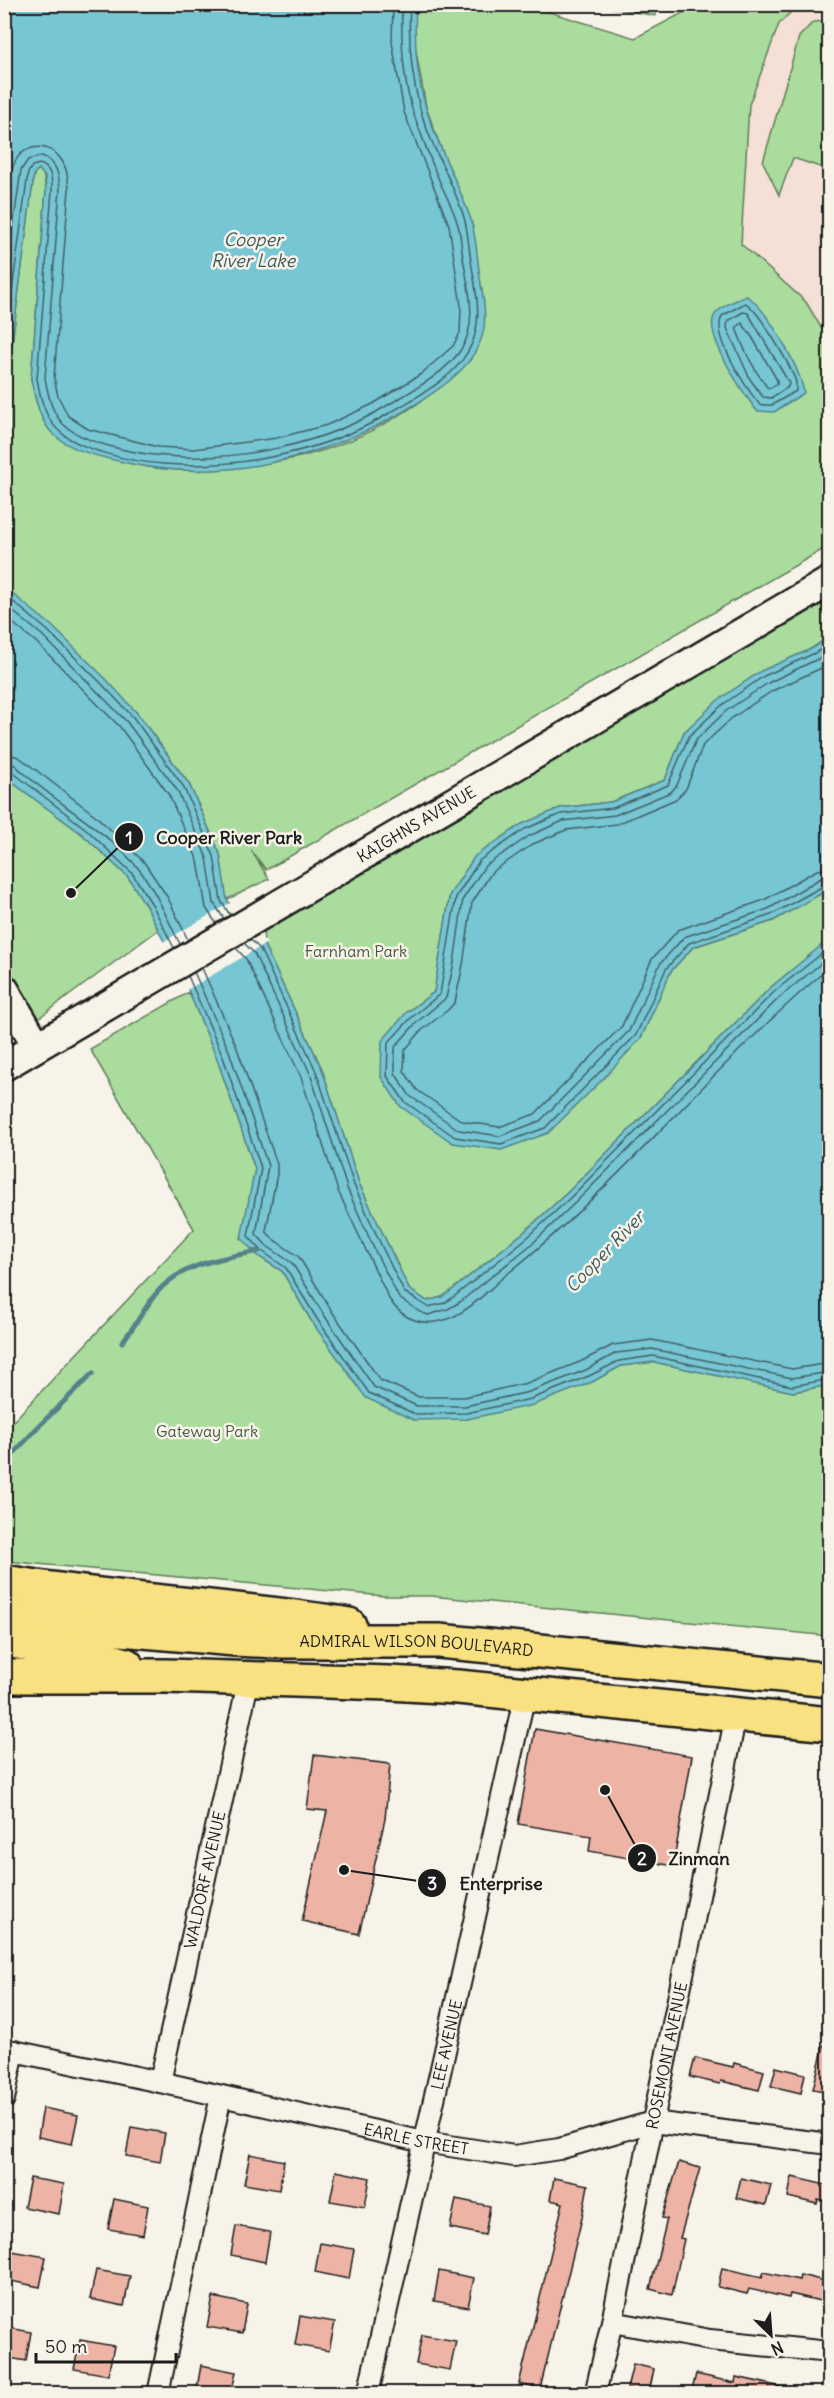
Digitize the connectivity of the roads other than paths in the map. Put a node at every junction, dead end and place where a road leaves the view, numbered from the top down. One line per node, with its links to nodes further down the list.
1 (830, 580): 3 (main road, KAIGHNS AVENUE)
2 (4, 989): 3 (main road)
3 (37, 1046): 4 (main road, KAIGHNS AVENUE)
4 (4, 1066)
5 (4, 1582): 8 (highway)
6 (4, 1615): 8 (highway, ADMIRAL WILSON BOULEVARD)
7 (4, 1640): 10 (highway)
8 (439, 1641): 12 (highway, ADMIRAL WILSON BOULEVARD)
9 (4, 1676): 10 (highway)
10 (166, 1676): 11 (highway)
11 (249, 1678): 13 (highway); 17 (street, WALDORF AVENUE)
12 (830, 1680)
13 (525, 1694): 14 (highway); 21 (street, LEE AVENUE)
14 (736, 1715): 15 (highway); 20 (street, ROSEMONT AVENUE)
15 (830, 1724)
16 (9, 2050): 17 (street, EARLE STREET); 19 (street)
17 (160, 2082): 18 (street, EARLE STREET)
18 (221, 2096): 21 (street, EARLE STREET); 25 (street)
19 (4, 2099)
20 (652, 2122): 21 (street, EARLE STREET); 22 (street, EARLE STREET); 23 (street, ROSEMONT AVENUE)
21 (424, 2142): 26 (street, LEE AVENUE)
22 (830, 2144)
23 (612, 2322): 24 (street); 27 (street, ROSEMONT AVENUE)
24 (830, 2352)
25 (158, 2394)
26 (368, 2394)
27 (595, 2394)

